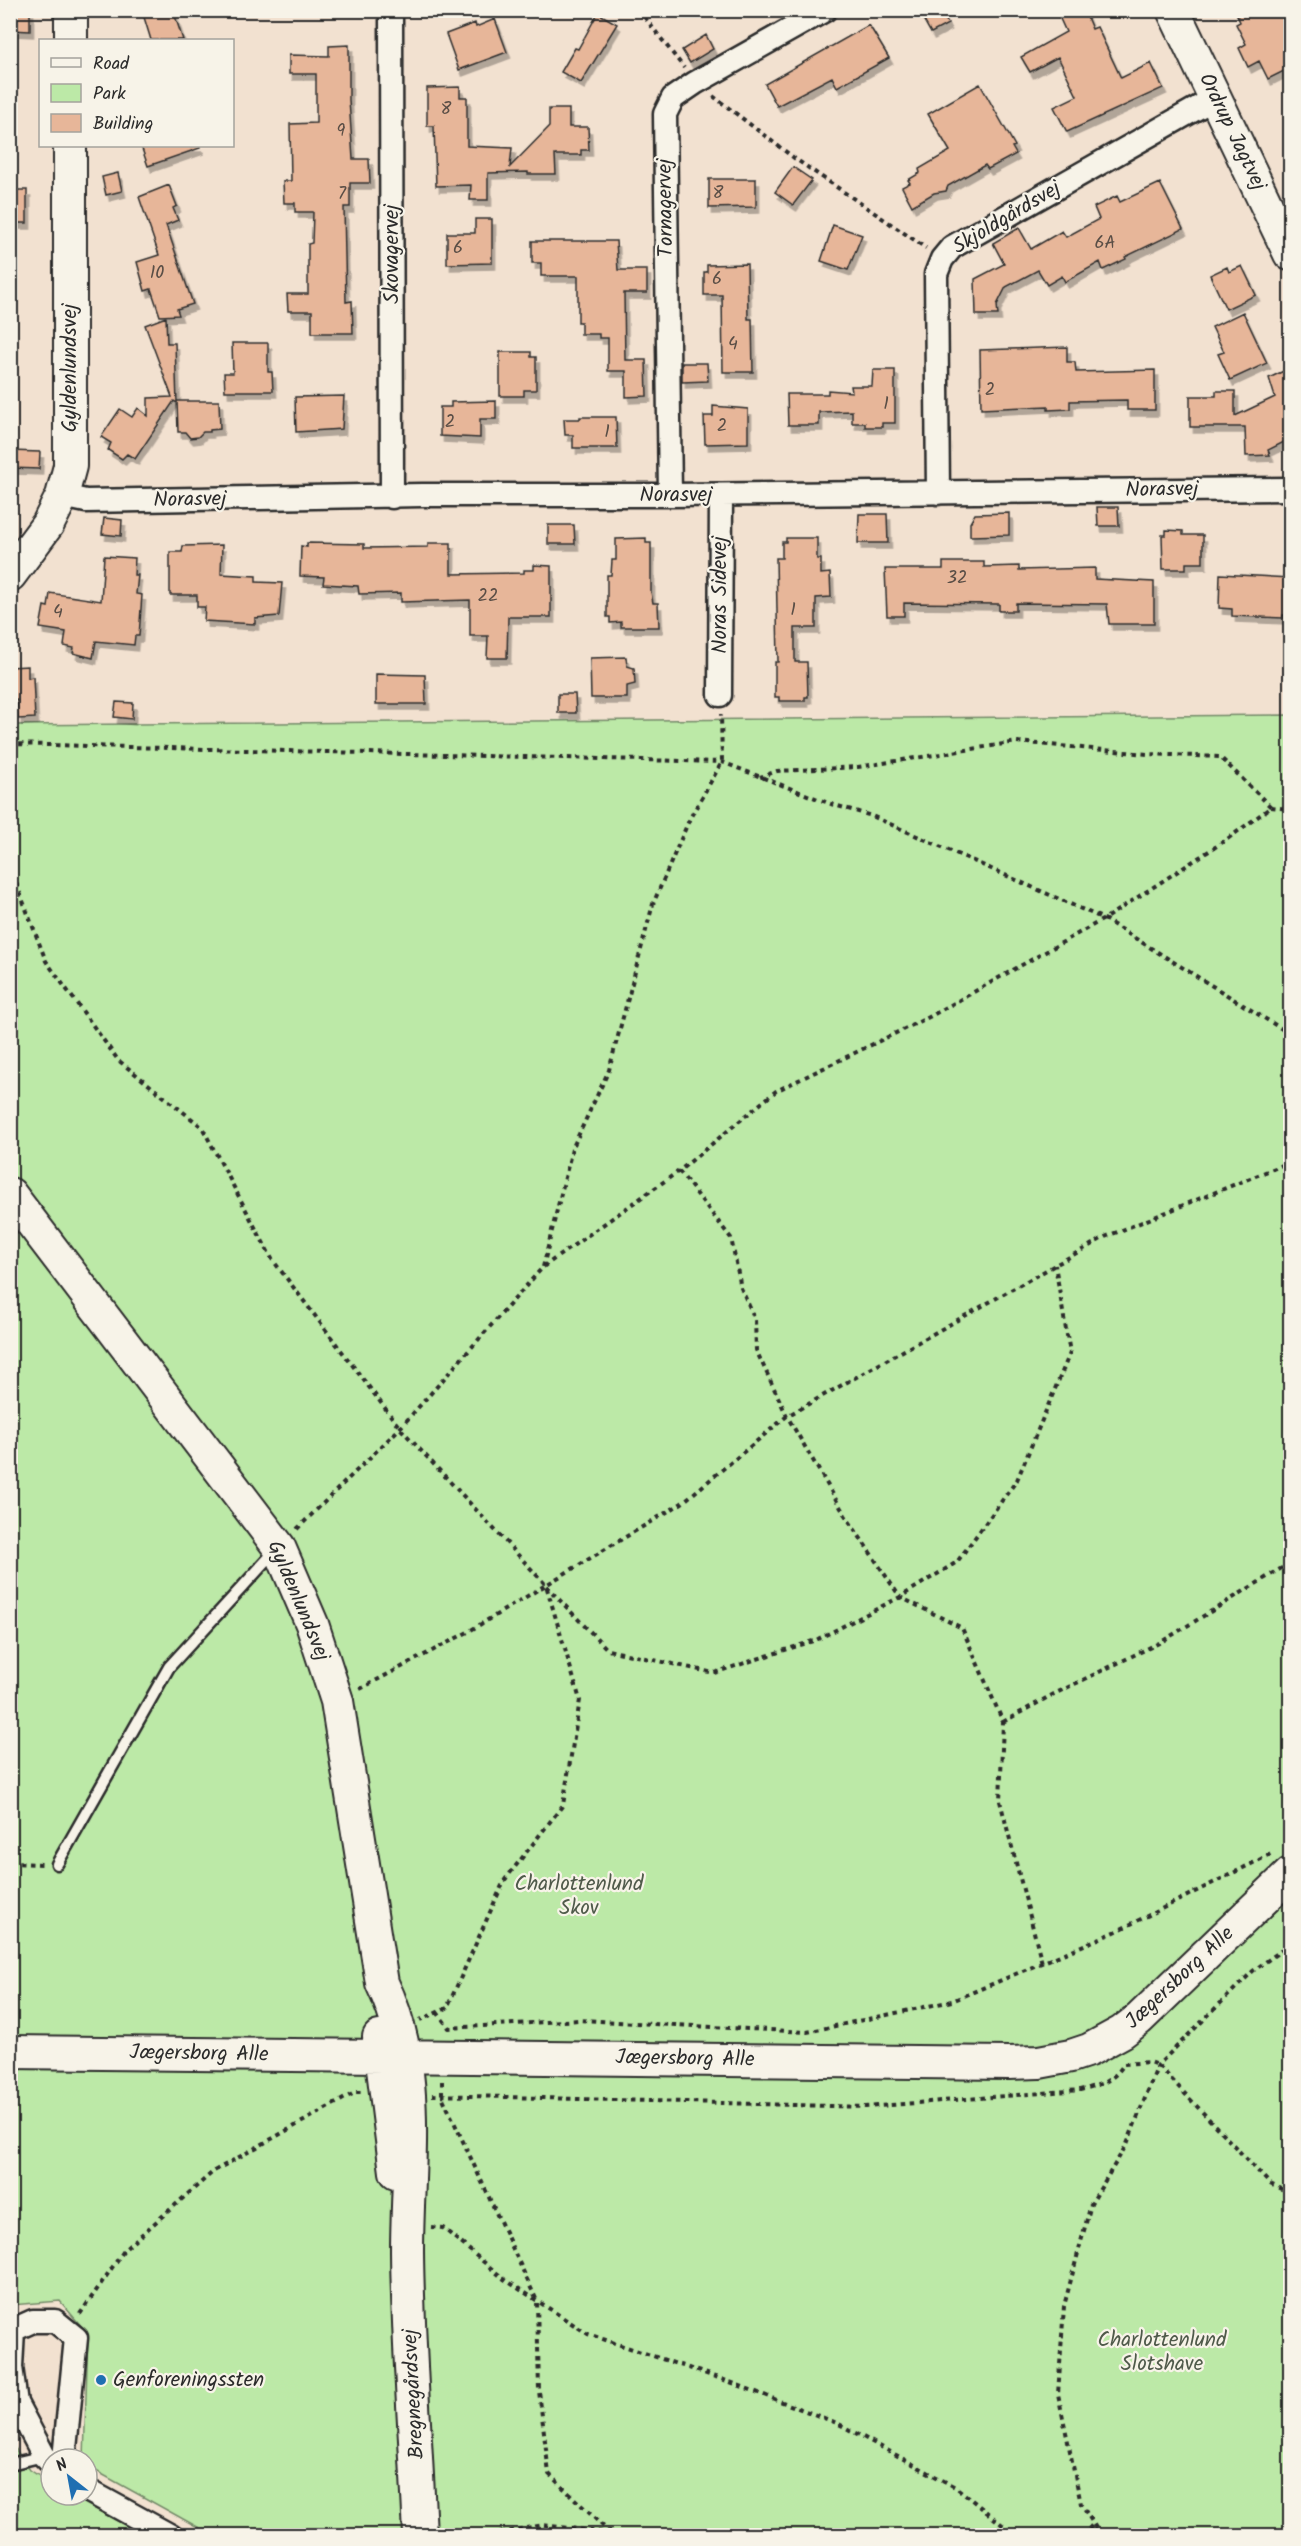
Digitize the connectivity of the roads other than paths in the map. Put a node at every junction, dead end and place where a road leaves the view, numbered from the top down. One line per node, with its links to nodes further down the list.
1 (71, 10): 5 (street)
2 (391, 10): 14 (street, Skovagervej)
3 (825, 10): 11 (street, Tornagervej)
4 (1173, 10): 6 (street, Ordrup Jagtvej)
5 (71, 39)
6 (1215, 98): 8 (street, Ordrup Jagtvej); 10 (street, Skjoldgårdsvej)
7 (70, 147): 13 (street, Gyldenlundsvej)
8 (1290, 254)
9 (1290, 489): 10 (street, Norasvej)
10 (938, 492): 12 (street, Norasvej)
11 (670, 495): 12 (street, Norasvej); 14 (street, Norasvej)
12 (721, 495): 16 (street, Noras Sidevej)
13 (62, 496): 14 (street, Norasvej); 15 (street, Gyldenlundsvej)
14 (392, 497)
15 (10, 575)
16 (720, 695)
17 (10, 1194): 18 (street, Gyldenlundsvej)
18 (279, 1547): 19 (lane); 21 (street, Gyldenlundsvej)
19 (57, 1864)
20 (1286, 1867): 23 (street, Jægersborg Alle)
21 (382, 1983): 23 (street, Gyldenlundsvej); 23 (street, Gyldenlundsvej)
22 (10, 2052): 23 (street, Jægersborg Alle)
23 (392, 2056): 29 (street, Bregnegårdsvej)
24 (53, 2459): 24 (street)
25 (39, 2461): 26 (lane)
26 (10, 2464)
27 (99, 2496): 28 (street)
28 (171, 2535)
29 (420, 2535)

